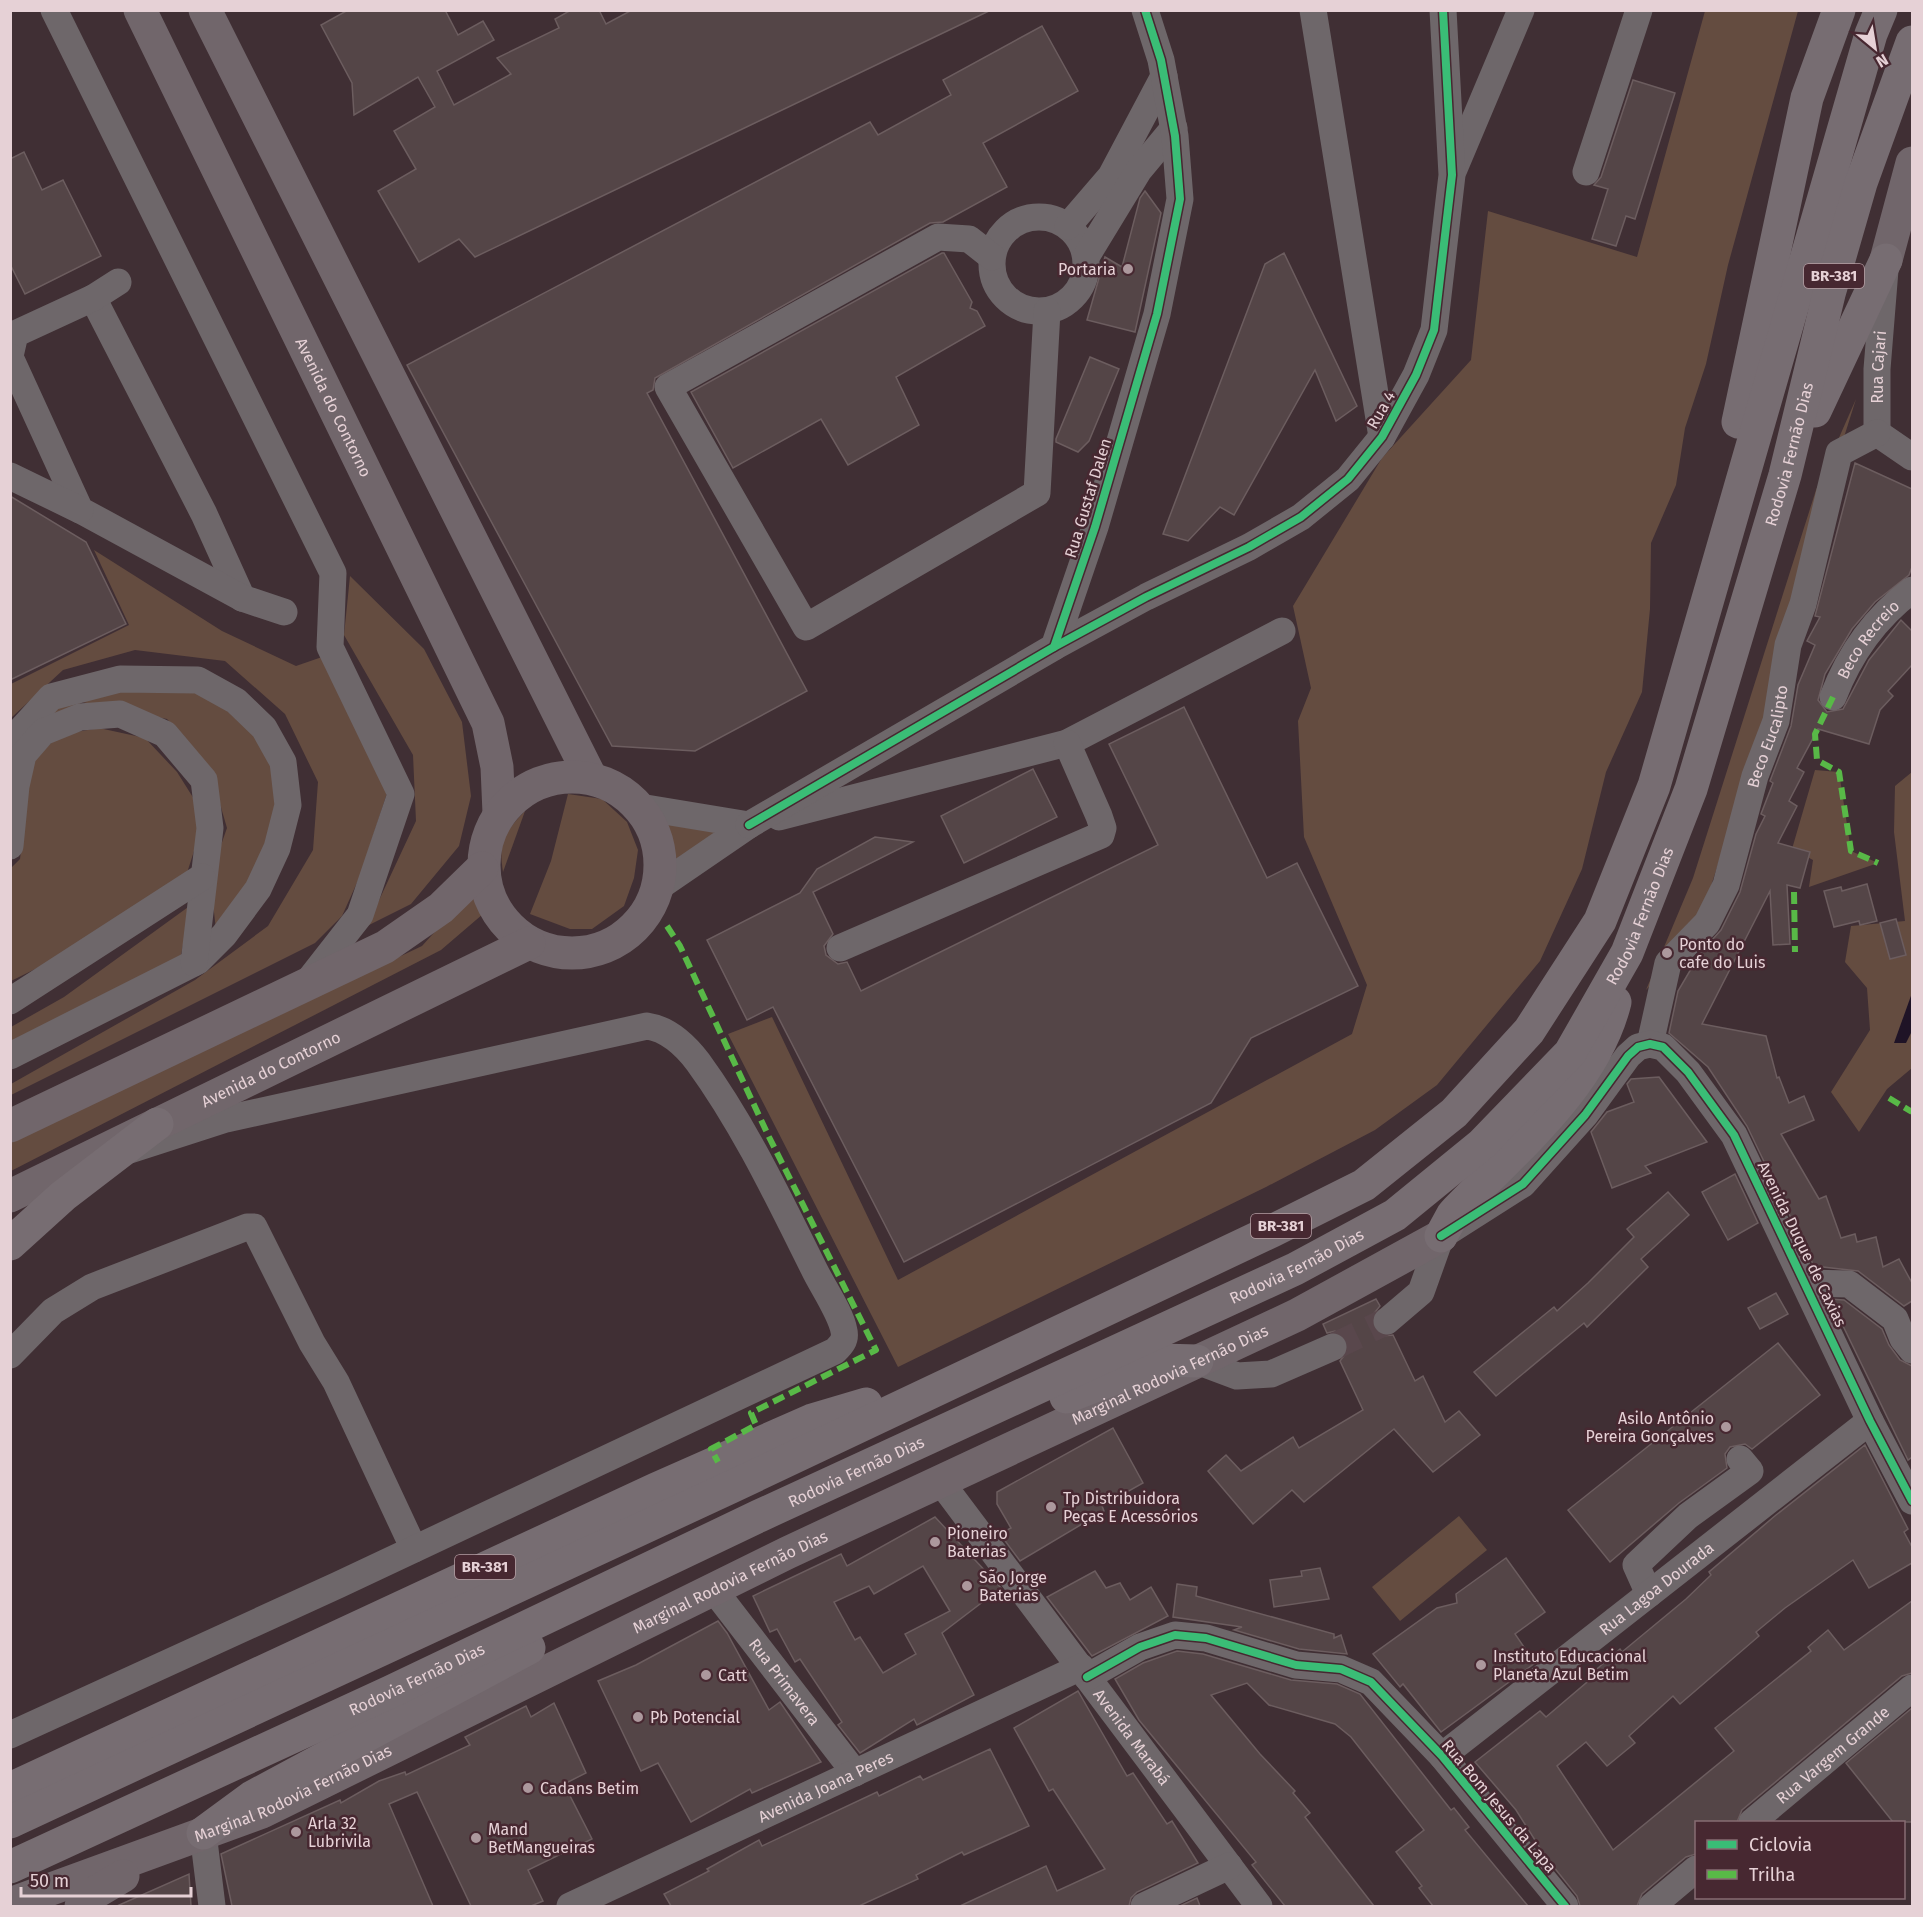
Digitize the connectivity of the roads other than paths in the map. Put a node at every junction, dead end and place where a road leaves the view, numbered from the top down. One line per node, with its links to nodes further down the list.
1 (54, 10): 52 (street)
2 (140, 10): 42 (main road, Avenida do Contorno)
3 (205, 10): 40 (main road)
4 (1145, 10): 12 (street, Rua Gustaf Dalen)
5 (1313, 10): 26 (street)
6 (1443, 10): 16 (street, Rua 4)
7 (1521, 10): 16 (street)
8 (1640, 10): 15 (street)
9 (1839, 10): 31 (highway)
10 (1881, 10): 31 (highway, Rodovia Fernão Dias / BR-381)
11 (1912, 42): 28 (highway, Rodovia Fernão Dias / BR-381)
12 (1164, 76): 13 (street, Rua Gustaf Dalen); 17 (street)
13 (1174, 128): 19 (street); 36 (street, Rua Gustaf Dalen)
14 (1912, 163): 20 (main road, BR-381)
15 (1586, 172)
16 (1452, 175): 26 (street, Rua 4)
17 (1068, 226): 18 (street); 19 (street)
18 (992, 257): 23 (street); 23 (street)
19 (1086, 257): 23 (street)
20 (1886, 260): 25 (street, Rua Cajari); 28 (highway, BR-381)
21 (118, 282): 22 (street)
22 (93, 298): 24 (street); 33 (street)
23 (1047, 310)
24 (10, 356): 30 (street)
25 (1877, 434): 27 (street); 54 (street, Beco Eucalipto)
26 (1382, 437): 36 (street, Rua 4)
27 (1912, 457)
28 (1785, 475): 50 (highway, Rodovia Fernão Dias / BR-381)
29 (10, 476): 30 (street)
30 (80, 510): 33 (street)
31 (1718, 566): 69 (highway, Rodovia Fernão Dias / BR-381)
32 (1912, 590): 37 (street, Beco Recreio)
33 (242, 598): 34 (street)
34 (284, 612)
35 (1282, 631): 39 (street)
36 (1054, 646): 43 (street)
37 (1833, 698)
38 (10, 742): 51 (street)
39 (1067, 743): 43 (street); 49 (street)
40 (591, 778): 41 (main road); 42 (main road)
41 (639, 807): 43 (street); 47 (main road)
42 (499, 813): 45 (main road)
43 (749, 825): 47 (street)
44 (10, 846): 46 (street)
45 (482, 868): 48 (main road); 52 (main road)
46 (202, 878): 51 (street); 53 (street)
47 (657, 888): 48 (main road)
48 (529, 943): 56 (main road, Avenida do Contorno)
49 (840, 948)
50 (1628, 953): 60 (highway); 71 (highway, Rodovia Fernão Dias / BR-381)
51 (194, 963): 55 (street)
52 (306, 984): 57 (main road)
53 (10, 1001)
54 (1639, 1050): 60 (street); 62 (street, Avenida Duque de Caxias)
55 (10, 1056)
56 (157, 1124): 58 (highway); 59 (main road, Avenida do Contorno)
57 (10, 1126)
58 (118, 1154): 61 (highway); 76 (street)
59 (10, 1196)
60 (1441, 1236): 64 (street); 68 (main road, Marginal Rodovia Fernão Dias / BR-381)
61 (10, 1244)
62 (1806, 1283): 63 (street); 70 (street, Avenida Duque de Caxias)
63 (1904, 1314): 66 (street)
64 (1387, 1321)
65 (1334, 1347): 68 (street)
66 (1912, 1350)
67 (10, 1355): 76 (street)
68 (1197, 1361): 71 (highway, BR-381); 73 (main road, Marginal Rodovia Fernão Dias / BR-381)
69 (971, 1373): 84 (highway, BR-381); 86 (highway, Rodovia Fernão Dias / BR-381)
70 (1870, 1421): 74 (street, Avenida Duque de Caxias); 78 (street, Rua Lagoa Dourada)
71 (944, 1430): 75 (highway, Rodovia Fernão Dias / BR-381)
72 (1740, 1459): 78 (street)
73 (940, 1481): 77 (main road, Marginal Rodovia Fernão Dias / BR-381); 79 (street, Avenida Marabá)
74 (1912, 1501)
75 (759, 1516): 87 (highway); 90 (highway, Rodovia Fernão Dias / BR-381)
76 (414, 1549): 81 (street)
77 (714, 1590): 83 (street, Rua Primavera); 87 (main road, Marginal Rodovia Fernão Dias / BR-381)
78 (1649, 1594): 82 (street, Rua Lagoa Dourada)
79 (1084, 1672): 82 (street, Rua Bom Jesus da Lapa); 83 (street, Avenida Joana Peres); 89 (street, Avenida Marabá)
80 (1912, 1688): 85 (street, Rua Vargem Grande)
81 (10, 1735)
82 (1442, 1756): 98 (street, Rua Bom Jesus da Lapa)
83 (855, 1773): 95 (street, Avenida Joana Peres)
84 (10, 1789)
85 (1753, 1821)
86 (10, 1822)
87 (203, 1833): 88 (main road, Marginal Rodovia Fernão Dias / BR-381); 94 (street)
88 (169, 1848): 92 (main road, Marginal Rodovia Fernão Dias / BR-381); 93 (main road)
89 (1229, 1866): 96 (street); 97 (street, Avenida Marabá)
90 (10, 1867)
91 (1695, 1870): 99 (street)
92 (10, 1904)
93 (81, 1906)
94 (212, 1906)
95 (570, 1906)
96 (1144, 1906)
97 (1259, 1906)
98 (1565, 1906)
99 (1652, 1906)

